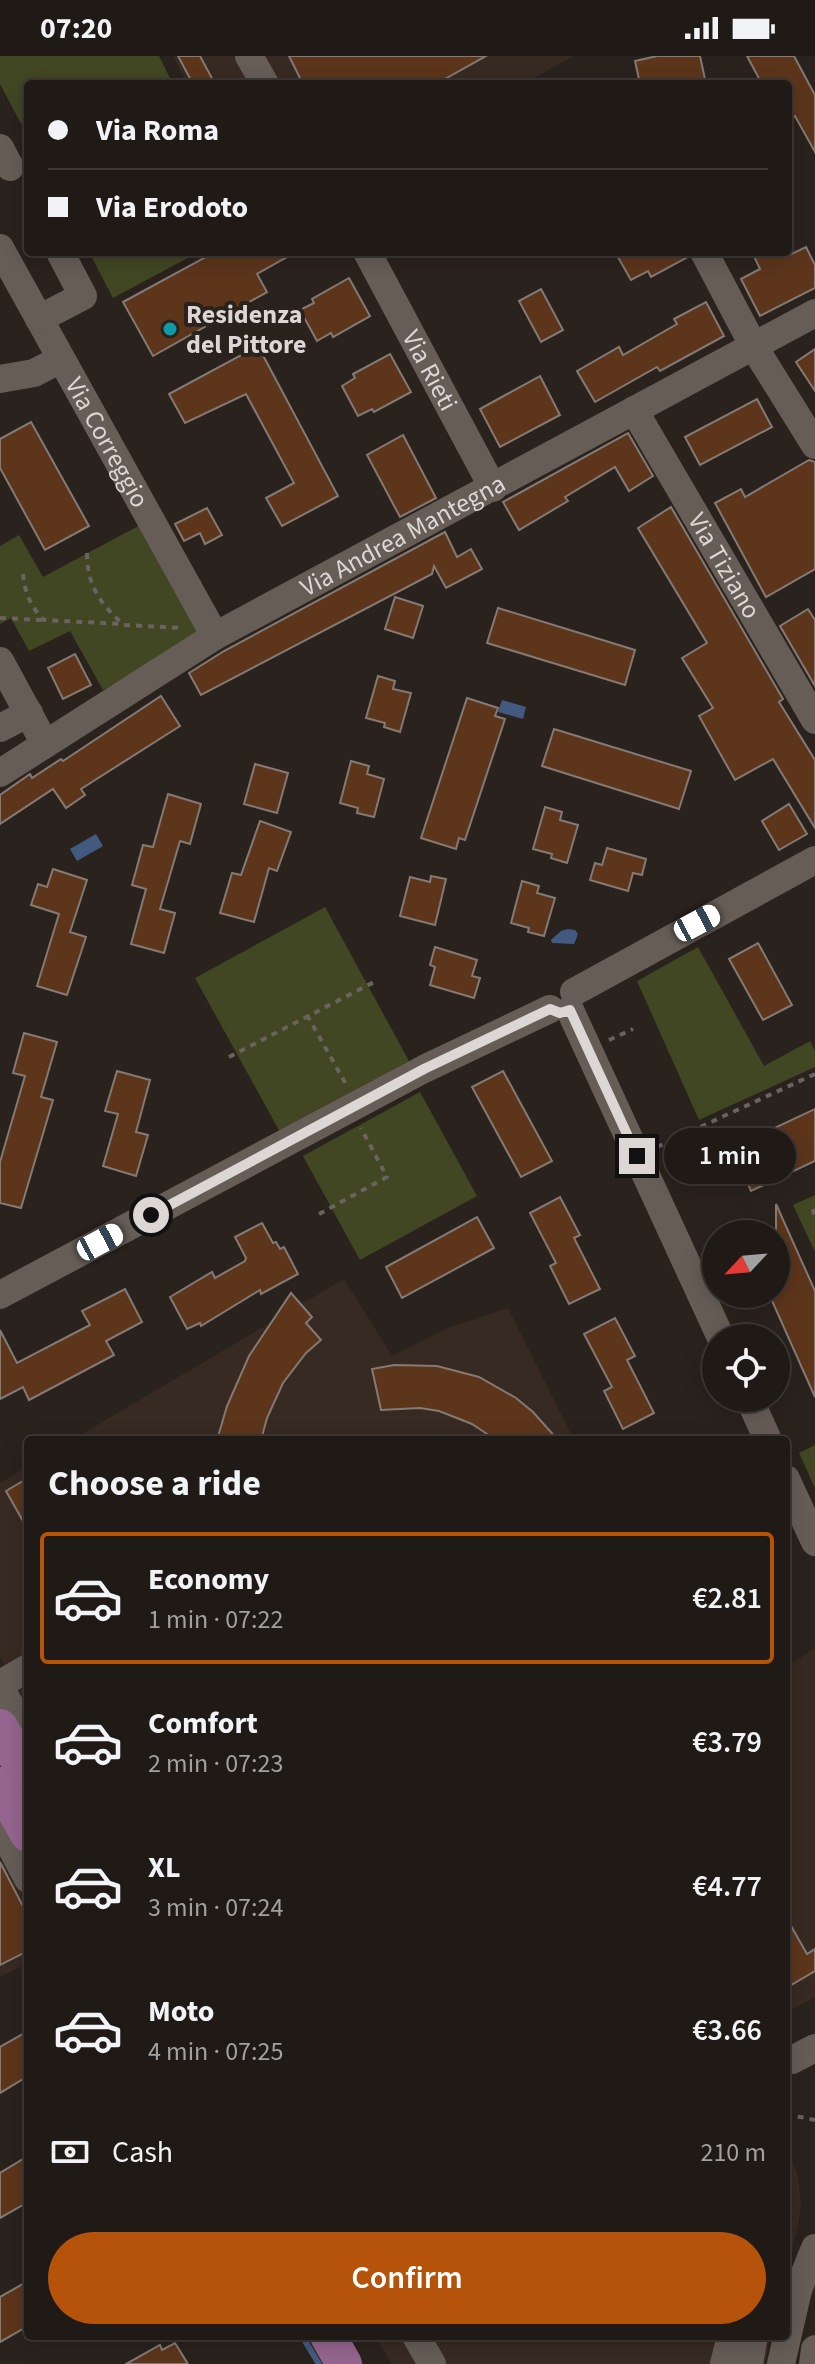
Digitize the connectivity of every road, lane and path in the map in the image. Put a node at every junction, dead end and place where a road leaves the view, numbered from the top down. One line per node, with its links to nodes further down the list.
1 (249, 56): 2 (street)
2 (263, 80)
3 (0, 248): 8 (street, Via Correggio)
4 (62, 256): 8 (street)
5 (369, 256): 14 (street, Via Rieti)
6 (706, 256): 9 (street)
7 (815, 313): 9 (street, Via Andrea Mantegna)
8 (39, 319): 10 (street, Via Correggio)
9 (754, 347): 12 (street, Via Andrea Mantegna); 13 (street)
10 (61, 359): 11 (street); 20 (street, Via Correggio)
11 (0, 379)
12 (634, 410): 14 (street, Via Andrea Mantegna); 23 (street, Via Tiziano)
13 (815, 445)
14 (493, 488): 20 (street, Via Andrea Mantegna)
15 (87, 553): 19 (path)
16 (23, 574): 18 (path)
17 (0, 618): 18 (path)
18 (44, 620): 19 (path)
19 (124, 625): 20 (path)
20 (211, 638): 25 (street, Via Andrea Mantegna)
21 (0, 661): 22 (street)
22 (29, 713): 24 (street); 25 (street)
23 (815, 720)
24 (0, 728)
25 (45, 744): 26 (street, Via Andrea Mantegna)
26 (0, 773)
27 (815, 860): 29 (street)
28 (376, 981): 30 (path)
29 (565, 1004): 35 (street); 36 (street)
30 (307, 1015): 33 (path); 35 (path)
31 (633, 1029): 32 (path)
32 (600, 1045)
33 (229, 1057)
34 (815, 1074): 36 (path)
35 (354, 1106): 37 (path); 38 (street)
36 (637, 1156): 39 (street)
37 (319, 1214)
38 (0, 1295)
39 (715, 1324)
40 (755, 1412): 41 (street)
41 (766, 1436)
42 (790, 1488): 43 (street)
43 (815, 1542)
44 (24, 1671): 45 (street)
45 (0, 1686): 47 (street)
46 (0, 1727): 49 (main road)
47 (24, 1730)
48 (0, 1761): 51 (street)
49 (24, 1772)
50 (0, 1785): 53 (main road)
51 (24, 1803)
52 (0, 1826): 54 (street)
53 (24, 1827)
54 (24, 1871)
55 (790, 2115): 56 (path)
56 (815, 2120)
57 (815, 2248): 58 (street)
58 (792, 2302)
59 (330, 2340): 65 (main road)
60 (730, 2340): 66 (street)
61 (753, 2340): 67 (street)
62 (776, 2340): 68 (street)
63 (785, 2340): 69 (street)
64 (815, 2349): 70 (street)
65 (344, 2364)
66 (724, 2364)
67 (749, 2364)
68 (771, 2364)
69 (781, 2364)
70 (813, 2364)

